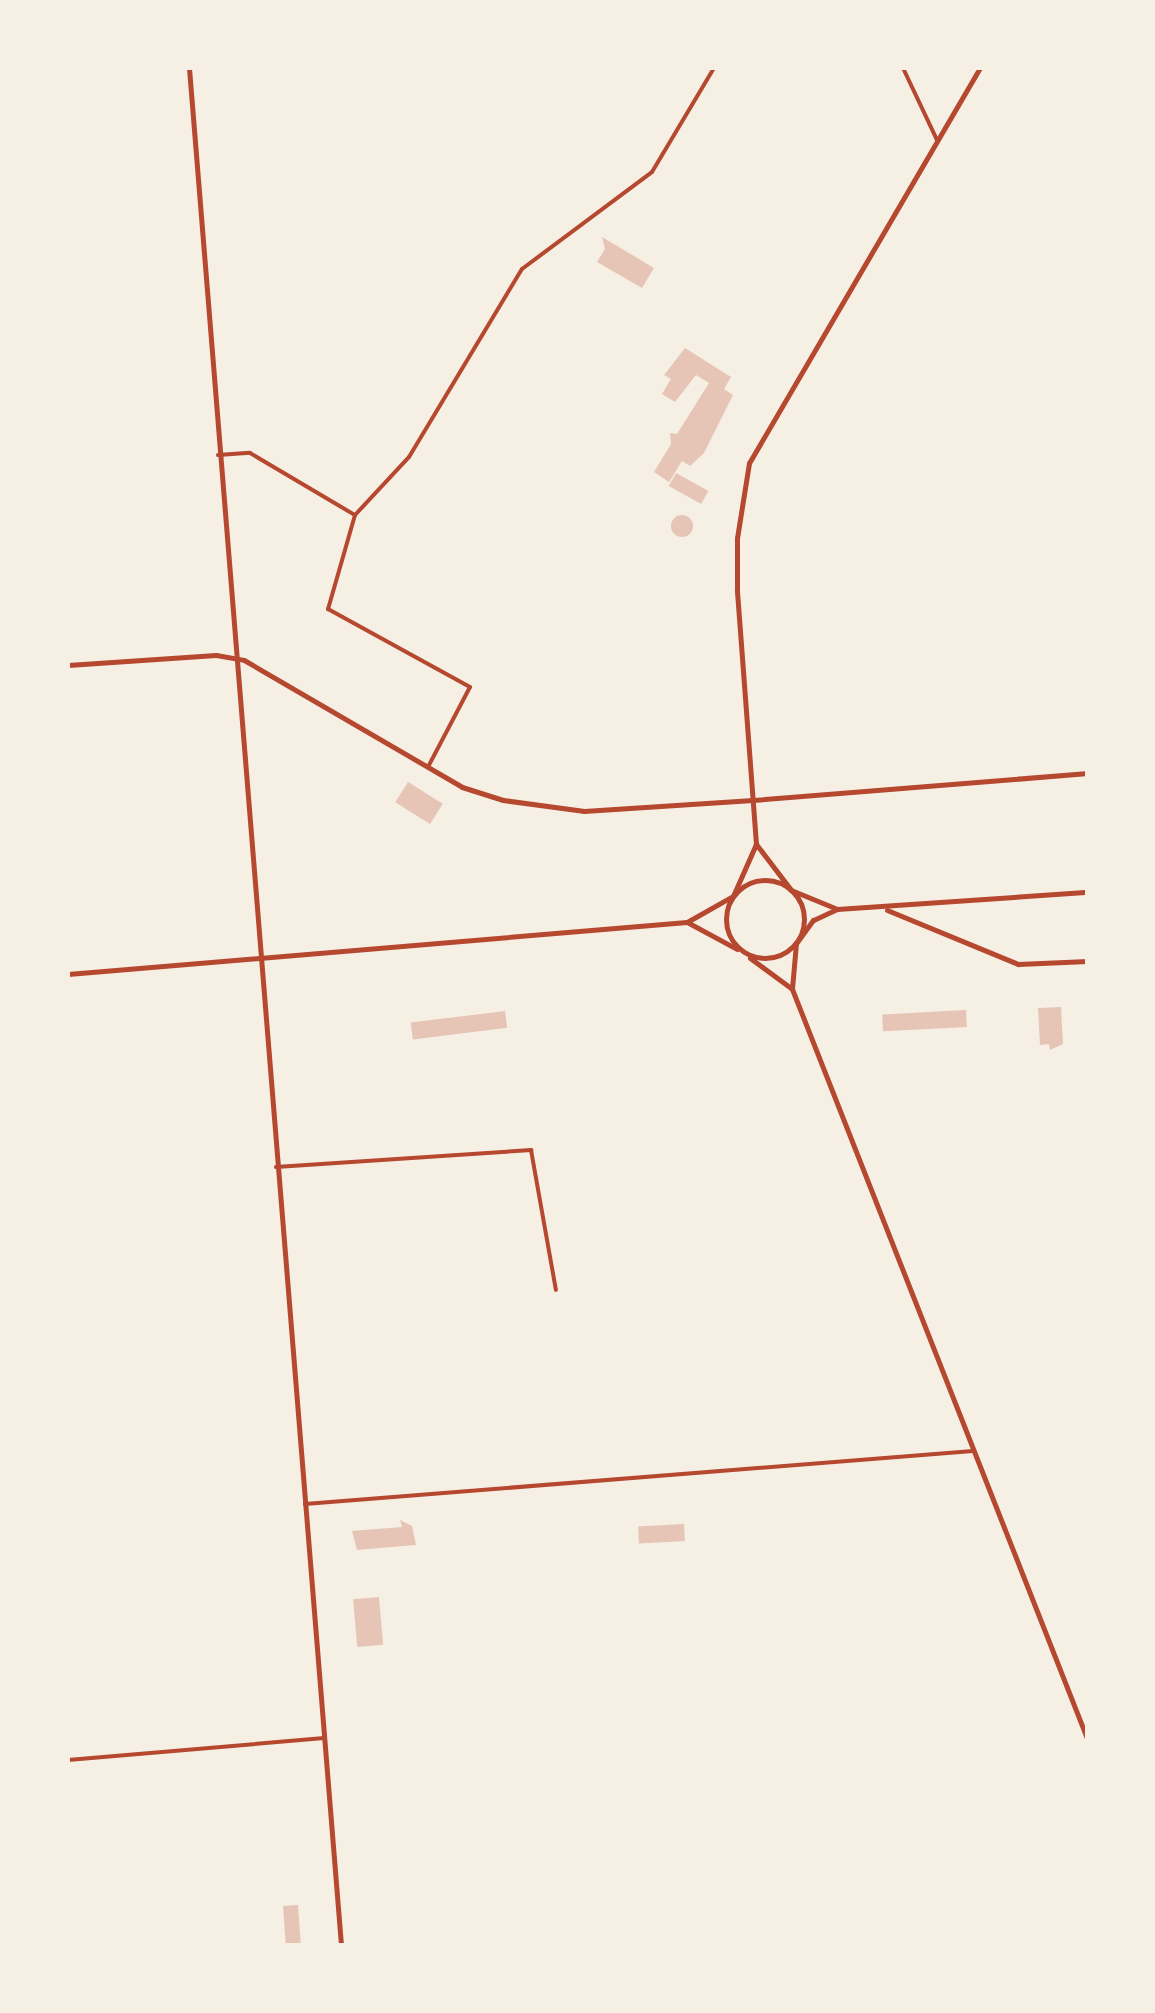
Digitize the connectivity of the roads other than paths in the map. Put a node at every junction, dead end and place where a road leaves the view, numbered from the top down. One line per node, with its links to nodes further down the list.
1 (189, 68): 6 (main road)
2 (714, 68): 7 (street)
3 (903, 68): 5 (street)
4 (980, 68): 5 (main road)
5 (937, 141): 12 (main road)
6 (218, 455): 7 (street); 8 (main road)
7 (355, 515): 10 (street)
8 (232, 656): 9 (main road); 10 (main road); 22 (main road)
9 (68, 665)
10 (428, 767): 12 (main road)
11 (1088, 773): 12 (main road)
12 (753, 800): 13 (main road)
13 (756, 844): 14 (main road); 16 (main road)
14 (791, 890): 16 (main road); 17 (main road); 20 (main road)
15 (1088, 892): 18 (main road)
16 (733, 896): 19 (main road); 21 (main road)
17 (837, 909): 18 (main road); 20 (main road)
18 (887, 910): 23 (main road)
19 (687, 922): 21 (main road); 22 (main road)
20 (796, 943): 21 (main road); 25 (main road)
21 (744, 953): 25 (main road)
22 (260, 956): 24 (main road); 26 (main road)
23 (1088, 961)
24 (68, 974)
25 (792, 989): 28 (main road)
26 (276, 1167): 27 (street); 29 (main road)
27 (556, 1290)
28 (974, 1449): 29 (street); 31 (main road)
29 (304, 1504): 30 (main road)
30 (324, 1738): 32 (street); 33 (main road)
31 (1088, 1741)
32 (68, 1760)
33 (341, 1946)

